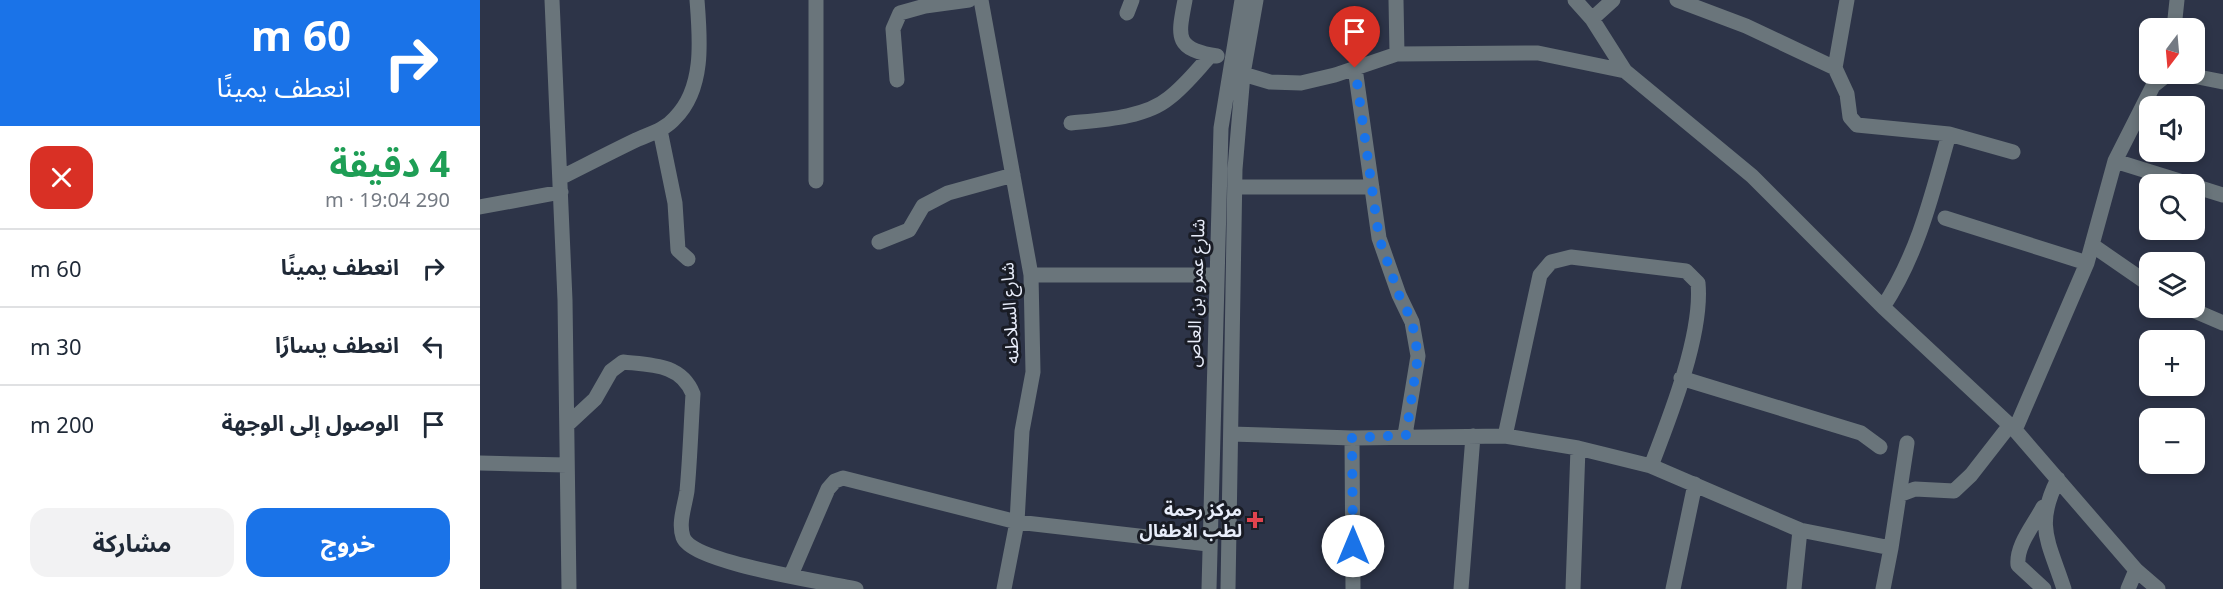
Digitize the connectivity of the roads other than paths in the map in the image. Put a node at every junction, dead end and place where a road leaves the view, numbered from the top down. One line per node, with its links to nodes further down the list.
1 (552, 0): 36 (street)
2 (697, 0): 29 (street)
3 (816, 0): 35 (street)
4 (969, 0): 25 (street)
5 (981, 0): 34 (street, شارع السلاطنه)
6 (1185, 0): 18 (street)
7 (1242, 0): 19 (street, شارع عمرو بن العاص)
8 (1256, 0): 23 (street)
9 (1396, 0): 17 (street)
10 (1575, 0): 15 (street)
11 (1613, 0): 15 (street)
12 (1677, 0): 21 (street)
13 (1847, 0): 21 (street)
14 (2176, 0): 16 (street)
15 (1592, 18): 22 (street)
16 (2175, 18)
17 (1397, 54): 20 (street); 22 (street)
18 (1211, 55): 19 (street); 28 (street)
19 (1232, 58): 48 (street, شارع عمرو بن العاص)
20 (1355, 68): 23 (street); 38 (street)
21 (1834, 68): 30 (street)
22 (1625, 71): 50 (street)
23 (1243, 74): 37 (street)
24 (2205, 78): 26 (street)
25 (897, 80)
26 (2223, 82)
27 (2156, 84): 32 (street)
28 (1071, 123)
29 (660, 130): 36 (street); 45 (street)
30 (1949, 134): 31 (street); 50 (street)
31 (2013, 152)
32 (2115, 161): 33 (street); 44 (street)
33 (2157, 174)
34 (1013, 175): 43 (street); 47 (street, شارع السلاطنه)
35 (816, 181)
36 (561, 184): 41 (street); 54 (street)
37 (1236, 187): 38 (street); 56 (street)
38 (1372, 187): 57 (street)
39 (2205, 189): 40 (street)
40 (2223, 195)
41 (480, 207)
42 (1945, 218): 46 (street)
43 (879, 242)
44 (2092, 245): 46 (street); 49 (street)
45 (688, 259)
46 (2087, 263): 55 (street)
47 (1031, 275): 48 (street); 71 (street, شارع السلاطنه)
48 (1216, 275): 73 (street, شارع عمرو بن العاص)
49 (2139, 277)
50 (1883, 307): 55 (street)
51 (2205, 315): 52 (street)
52 (2223, 323)
53 (1681, 378): 59 (street); 62 (street); 66 (street)
54 (567, 426): 65 (street); 76 (street)
55 (2013, 427): 67 (street); 69 (street)
56 (1232, 434): 60 (street); 81 (street)
57 (1406, 435): 58 (street); 60 (street)
58 (1473, 436): 59 (street); 83 (street)
59 (1505, 436): 63 (street)
60 (1352, 438): 82 (street)
61 (1907, 443): 69 (street)
62 (1880, 447)
63 (1578, 448): 66 (street); 84 (street)
64 (480, 463): 65 (street)
65 (567, 465): 77 (street)
66 (1651, 466): 68 (street)
67 (2058, 479): 70 (street); 75 (street)
68 (1695, 484): 72 (street); 85 (street)
69 (1899, 495): 74 (street)
70 (2047, 501): 88 (street); 89 (street)
71 (1017, 522): 73 (street); 76 (street); 79 (street, شارع السلاطنه)
72 (1800, 531): 74 (street); 86 (street)
73 (1208, 544): 80 (street, شارع عمرو بن العاص)
74 (1891, 548): 87 (street)
75 (2136, 570): 90 (street); 91 (street)
76 (791, 574): 78 (street)
77 (568, 589)
78 (856, 589)
79 (1004, 589)
80 (1209, 589)
81 (1228, 589)
82 (1353, 589)
83 (1461, 589)
84 (1573, 589)
85 (1674, 589)
86 (1794, 589)
87 (1883, 589)
88 (2044, 589)
89 (2064, 589)
90 (2128, 589)
91 (2158, 589)

